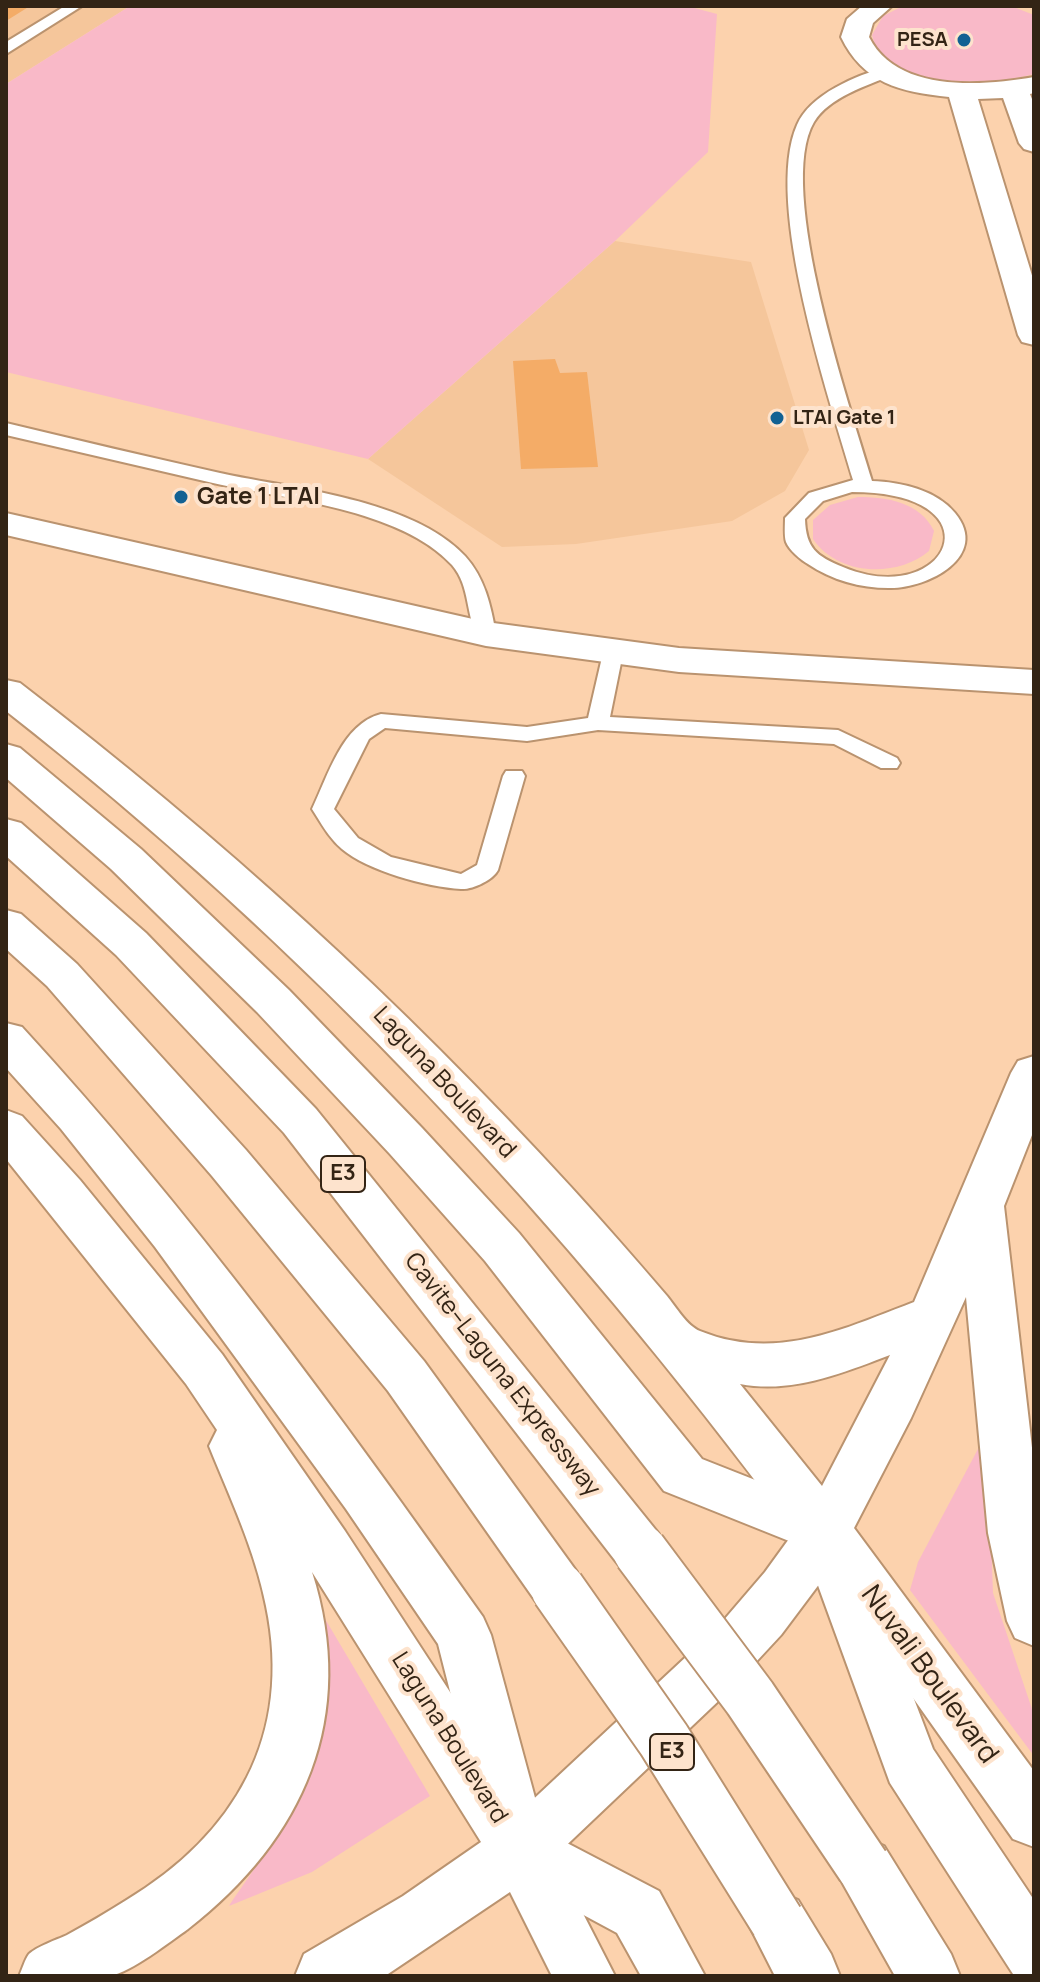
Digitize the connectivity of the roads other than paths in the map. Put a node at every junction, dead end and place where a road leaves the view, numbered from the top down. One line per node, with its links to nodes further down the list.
1 (75, 6): 4 (lane)
2 (833, 6): 3 (main road)
3 (873, 10): 5 (main road)
4 (6, 49)
5 (887, 72): 7 (main road); 11 (lane)
6 (1024, 87): 7 (main road); 8 (main road)
7 (961, 91): 9 (main road)
8 (1034, 143)
9 (1034, 335)
10 (6, 429): 13 (lane)
11 (864, 486): 11 (lane)
12 (6, 524): 13 (main road)
13 (486, 634): 14 (main road)
14 (613, 653): 15 (main road); 17 (lane)
15 (1034, 682)
16 (6, 692): 28 (main road, Laguna Boulevard)
17 (598, 723): 19 (lane); 20 (lane)
18 (6, 757): 30 (main road)
19 (889, 763)
20 (514, 776)
21 (6, 833): 40 (main road, Cavite–Laguna Expressway / E3, bridge)
22 (6, 925): 39 (main road, E3, bridge)
23 (6, 1039): 33 (main road)
24 (1034, 1073): 26 (main road)
25 (6, 1128): 29 (main road, Laguna Boulevard)
26 (980, 1204): 27 (main road); 31 (main road)
27 (930, 1317): 28 (main road); 30 (main road)
28 (678, 1344): 30 (main road, Laguna Boulevard)
29 (204, 1369): 33 (main road, Laguna Boulevard); 35 (main road)
30 (825, 1531): 32 (main road, Nuvali Boulevard); 33 (main road); 34 (main road)
31 (1034, 1621)
32 (1034, 1819)
33 (519, 1849): 36 (main road); 37 (main road); 38 (main road)
34 (1034, 1953)
35 (50, 1976)
36 (326, 1976)
37 (584, 1976)
38 (674, 1976)
39 (809, 1976)
40 (929, 1976)

